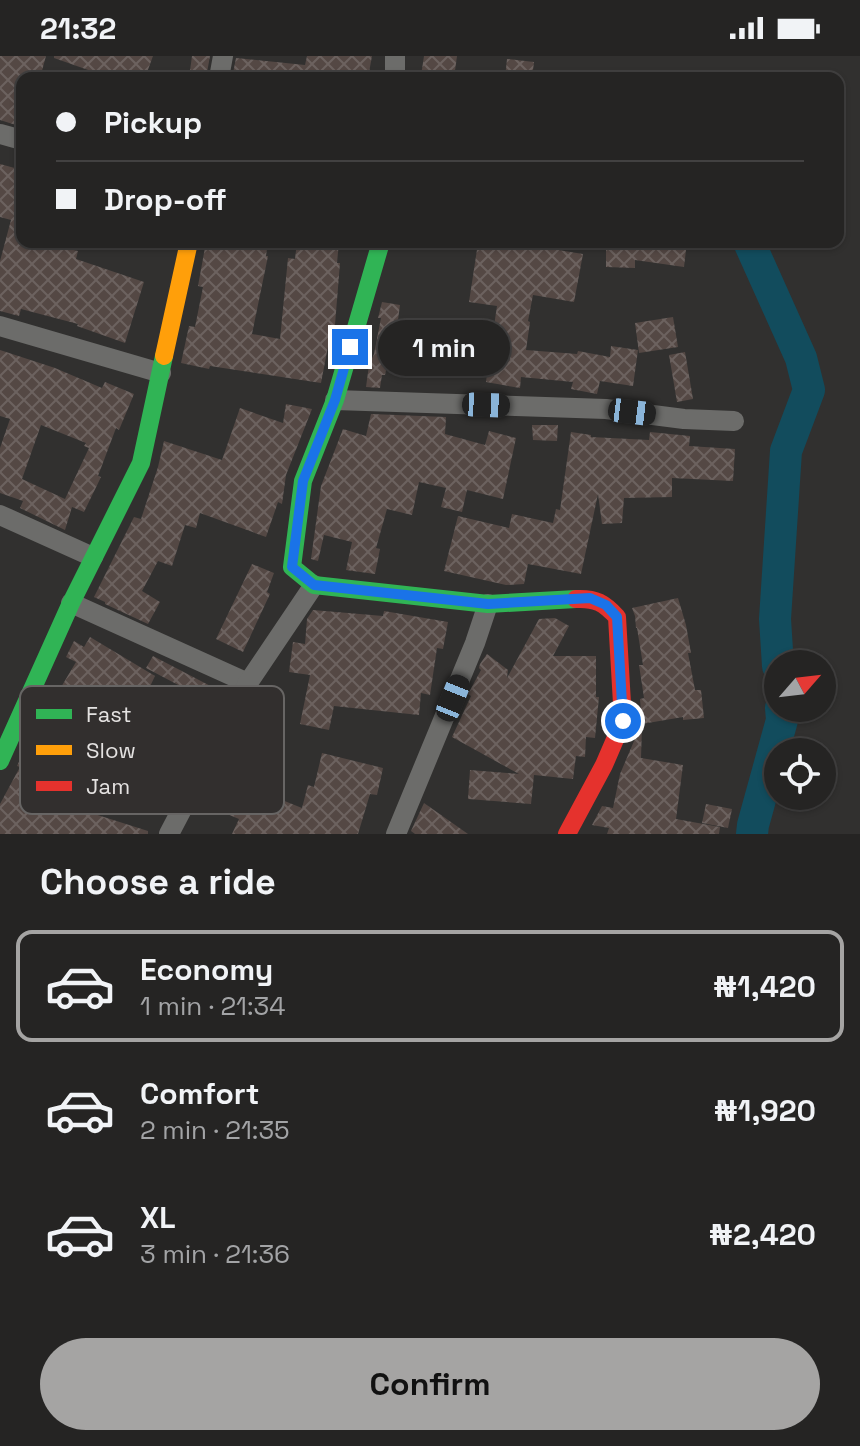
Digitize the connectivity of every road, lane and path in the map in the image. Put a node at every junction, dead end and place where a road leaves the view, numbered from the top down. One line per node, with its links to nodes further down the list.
1 (188, 248): 4 (street)
2 (379, 248): 5 (street)
3 (0, 326): 4 (street)
4 (161, 373): 8 (street)
5 (335, 400): 6 (street); 9 (street)
6 (734, 421)
7 (0, 515): 8 (street)
8 (93, 557): 10 (street)
9 (314, 585): 11 (street); 12 (street)
10 (71, 603): 12 (street); 13 (street)
11 (488, 604): 20 (street); 21 (street)
12 (248, 683): 14 (street)
13 (31, 686)
14 (246, 686)
15 (20, 708): 16 (street)
16 (5, 739): 17 (street)
17 (0, 761)
18 (179, 814): 19 (street)
19 (169, 834)
20 (396, 834)
21 (567, 834)

